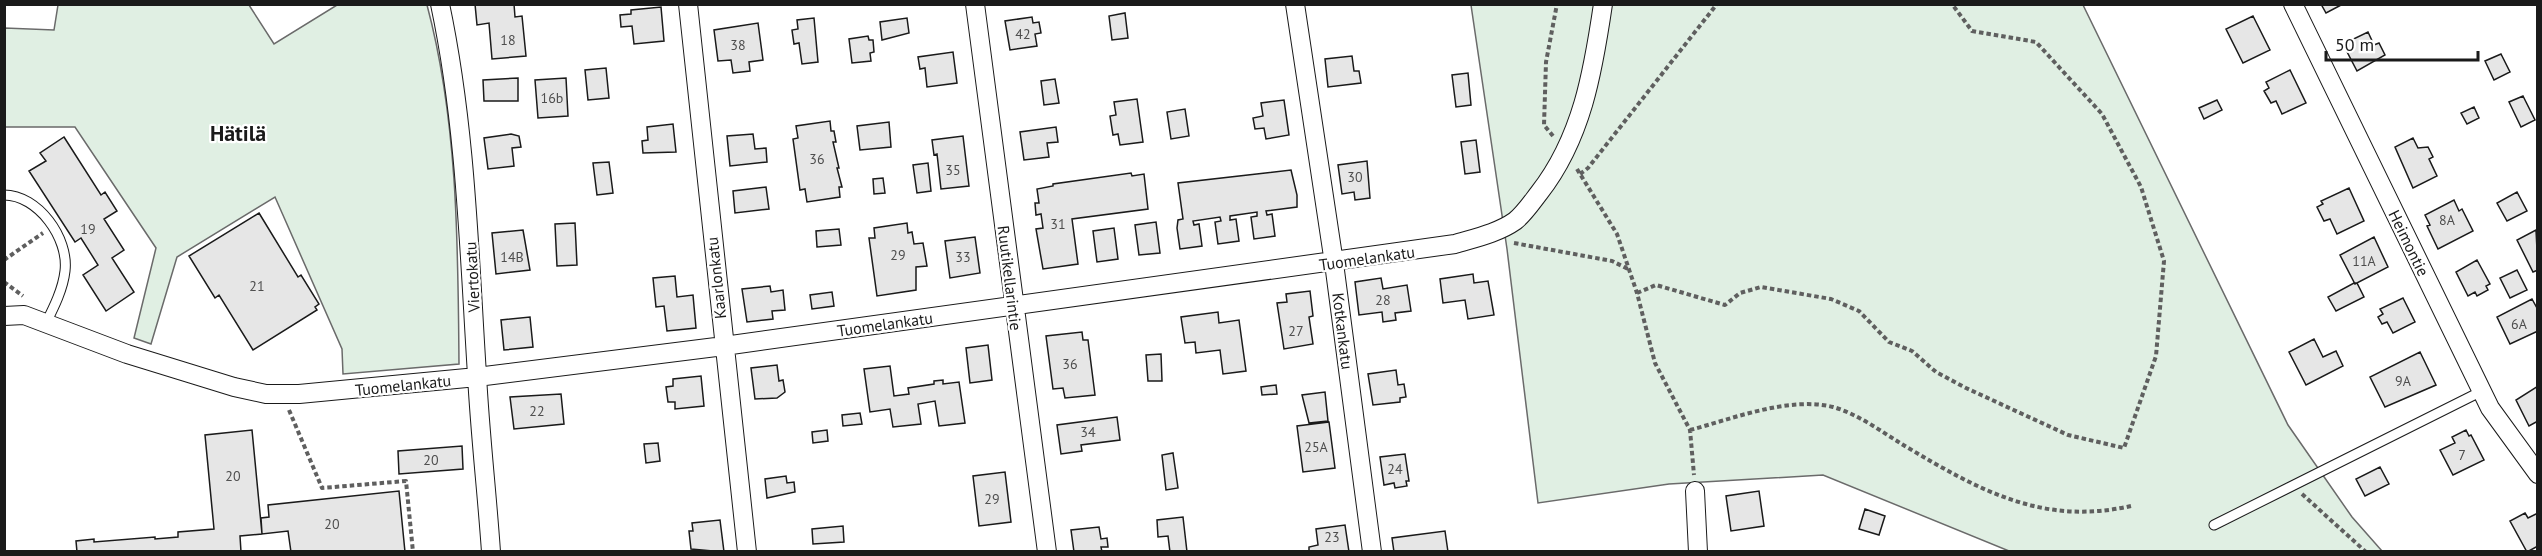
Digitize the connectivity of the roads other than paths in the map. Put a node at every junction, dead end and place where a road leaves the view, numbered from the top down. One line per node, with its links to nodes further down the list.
1 (440, 4): 15 (street, Viertokatu)
2 (688, 4): 14 (street, Kaarlonkatu)
3 (975, 4): 10 (street, Ruutikellarintie)
4 (1295, 4): 8 (street, Kotkankatu)
5 (1603, 4): 8 (street, Tuomelankatu)
6 (2293, 4): 16 (street, Heimontie)
7 (4, 195): 13 (lane)
8 (1334, 263): 10 (street, Tuomelankatu); 23 (street, Kotkankatu)
9 (4, 301): 11 (street, Tuomelankatu)
10 (1014, 306): 14 (street, Tuomelankatu); 22 (street, Ruutikellarintie)
11 (24, 315): 12 (street, Tuomelankatu); 13 (street, Tuomelankatu)
12 (4, 316)
13 (46, 323): 15 (street, Tuomelankatu)
14 (723, 346): 15 (street, Tuomelankatu); 21 (street, Kaarlonkatu)
15 (477, 377): 20 (street, Viertokatu)
16 (2482, 391): 17 (street, Heimontie); 19 (lane)
17 (2538, 474)
18 (1695, 491): 24 (street)
19 (2214, 525)
20 (491, 552)
21 (747, 552)
22 (1047, 552)
23 (1372, 552)
24 (1698, 552)

